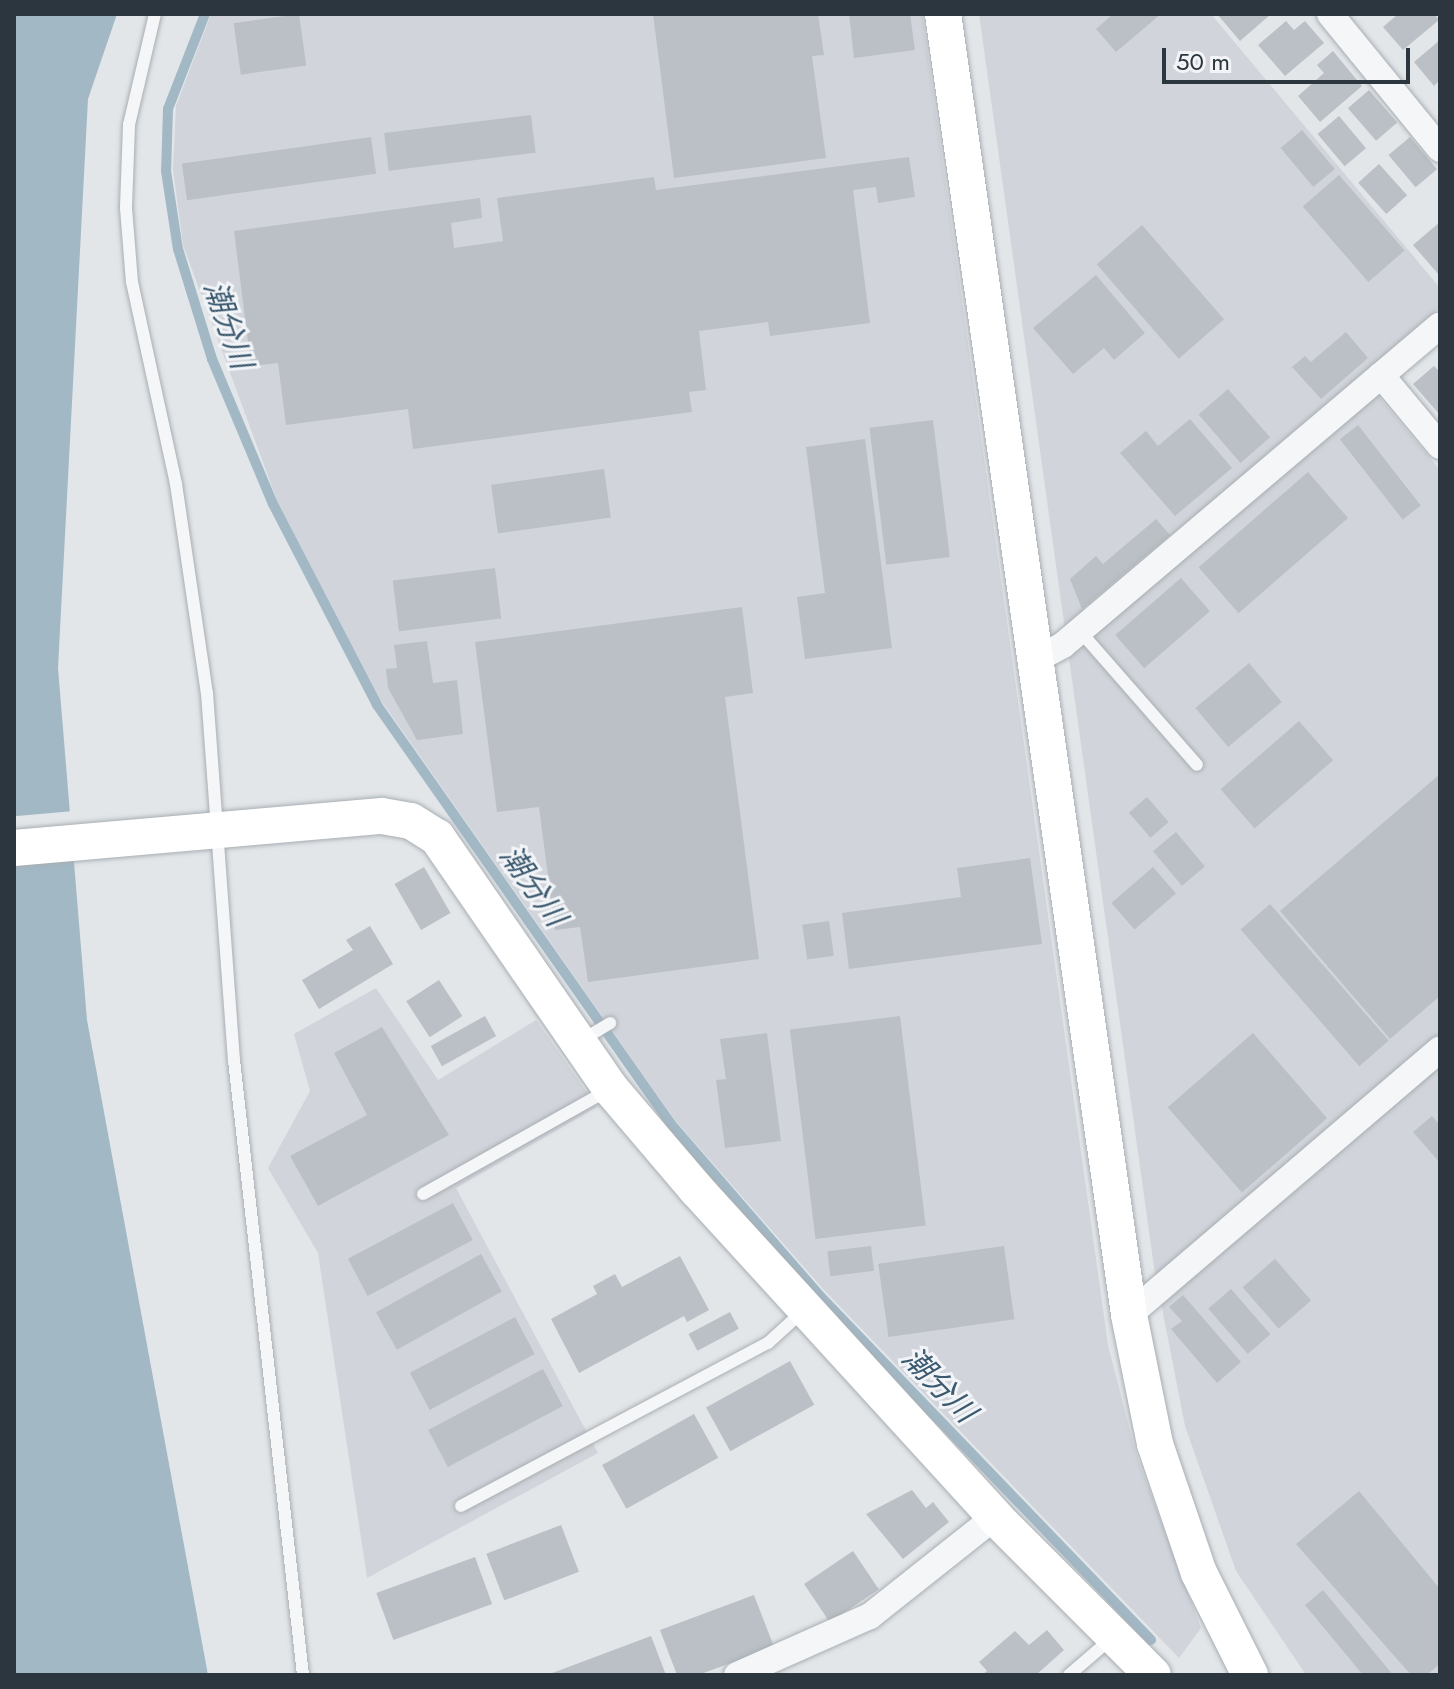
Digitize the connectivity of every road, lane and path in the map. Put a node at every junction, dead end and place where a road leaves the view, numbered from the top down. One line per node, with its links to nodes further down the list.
1 (155, 14): 11 (lane)
2 (944, 14): 9 (street)
3 (1330, 14): 4 (street)
4 (1440, 149)
5 (1440, 325): 6 (street)
6 (1381, 375): 7 (street); 8 (street)
7 (1440, 446)
8 (1079, 630): 9 (street); 10 (lane)
9 (1035, 660): 19 (street)
10 (1197, 765)
11 (207, 832): 12 (street); 14 (street); 23 (lane)
12 (14, 848)
13 (610, 1023): 14 (lane)
14 (587, 1036): 16 (street)
15 (1440, 1049): 19 (street)
16 (611, 1089): 17 (lane); 18 (street)
17 (423, 1194)
18 (805, 1309): 20 (lane); 21 (street)
19 (1129, 1315): 27 (street)
20 (461, 1506)
21 (995, 1517): 22 (street); 24 (street)
22 (1112, 1638): 25 (lane); 26 (street)
23 (303, 1675)
24 (737, 1675)
25 (1069, 1675)
26 (1153, 1675)
27 (1250, 1675)

